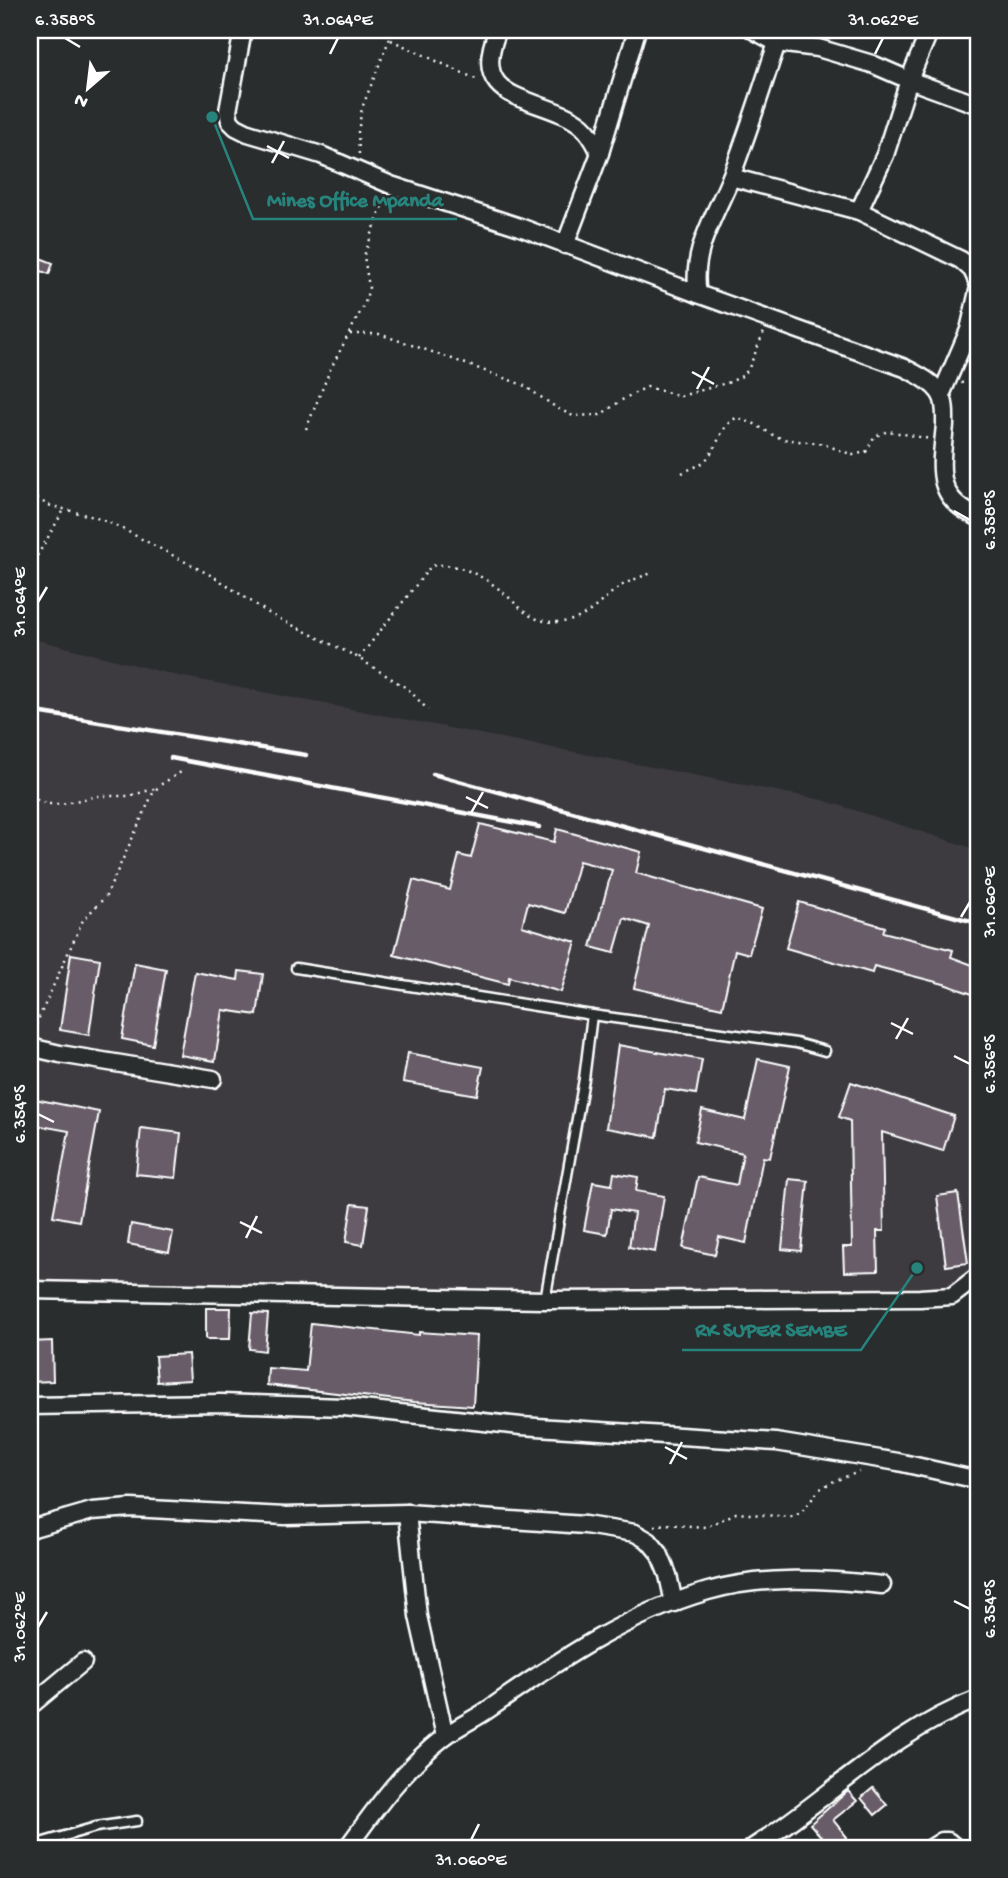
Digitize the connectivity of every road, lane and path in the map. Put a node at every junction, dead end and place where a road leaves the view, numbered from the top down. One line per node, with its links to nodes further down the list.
1 (243, 30): 13 (street)
2 (393, 30): 7 (path)
3 (498, 30): 10 (street)
4 (637, 30): 12 (street)
5 (753, 30): 8 (street)
6 (930, 30): 9 (street)
7 (391, 40): 10 (path); 13 (path)
8 (777, 43): 9 (street); 14 (street)
9 (909, 80): 11 (street); 16 (street)
10 (500, 88): 12 (street)
11 (978, 105)
12 (600, 153): 17 (street)
13 (360, 171): 15 (street)
14 (731, 177): 16 (street); 20 (street)
15 (390, 185): 17 (street); 22 (path)
16 (859, 211): 18 (street)
17 (565, 245): 20 (street)
18 (978, 283)
19 (978, 291): 23 (street)
20 (698, 294): 21 (street)
21 (769, 319): 22 (path); 23 (street)
22 (350, 334): 24 (path)
23 (942, 395): 25 (street)
24 (306, 429)
25 (943, 441): 26 (path); 29 (street)
26 (682, 473)
27 (30, 486): 28 (path)
28 (64, 510): 30 (path); 34 (path)
29 (978, 517)
30 (30, 568)
31 (652, 573): 34 (path)
32 (30, 606): 33 (path)
33 (32, 644)
34 (359, 658): 35 (path)
35 (428, 710)
36 (181, 772): 37 (path)
37 (158, 788): 38 (path); 41 (path)
38 (30, 796)
39 (296, 968): 40 (lane)
40 (592, 1016): 43 (lane); 47 (lane)
41 (30, 1037)
42 (30, 1047): 44 (street)
43 (825, 1051)
44 (213, 1079)
45 (978, 1276): 47 (street)
46 (30, 1290): 47 (street)
47 (545, 1300)
48 (30, 1406): 50 (street)
49 (861, 1471): 53 (path)
50 (978, 1480)
51 (407, 1513): 52 (street); 53 (street); 59 (street)
52 (30, 1529)
53 (635, 1533): 55 (street)
54 (882, 1584): 55 (street)
55 (674, 1603): 59 (street)
56 (83, 1662): 58 (street)
57 (978, 1699): 63 (street)
58 (30, 1706)
59 (445, 1736): 62 (street)
60 (137, 1821): 61 (lane)
61 (30, 1846)
62 (346, 1848)
63 (752, 1848)
64 (931, 1848): 65 (street)
65 (956, 1848)

